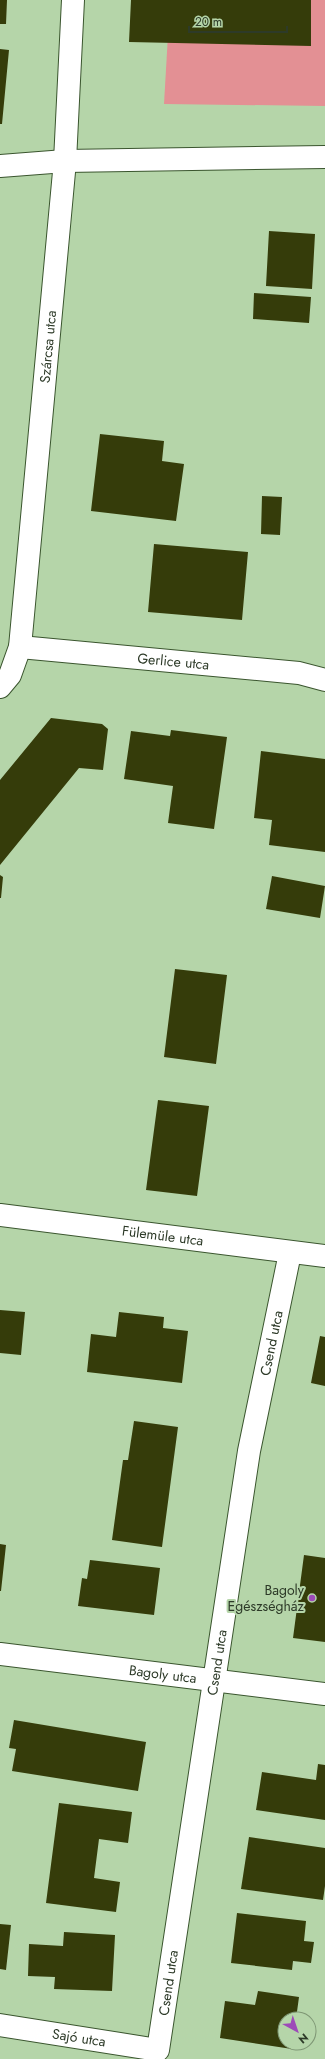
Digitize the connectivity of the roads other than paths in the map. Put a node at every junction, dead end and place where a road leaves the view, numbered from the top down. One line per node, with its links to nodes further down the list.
1 (73, 0): 3 (street, Szárcsa utca)
2 (325, 157): 3 (street)
3 (65, 161): 4 (street); 5 (street, Szárcsa utca)
4 (0, 166)
5 (20, 647): 6 (street, Gerlice utca); 7 (street, Szárcsa utca)
6 (325, 680)
7 (0, 687)
8 (0, 1215): 9 (street, Fülemüle utca)
9 (290, 1253): 10 (street, Fülemüle utca); 12 (street, Csend utca)
10 (325, 1256)
11 (0, 1654): 12 (street, Bagoly utca)
12 (214, 1682): 13 (street, Bagoly utca); 15 (street, Csend utca)
13 (325, 1694)
14 (0, 2025): 15 (street, Sajó utca)
15 (158, 2050)

